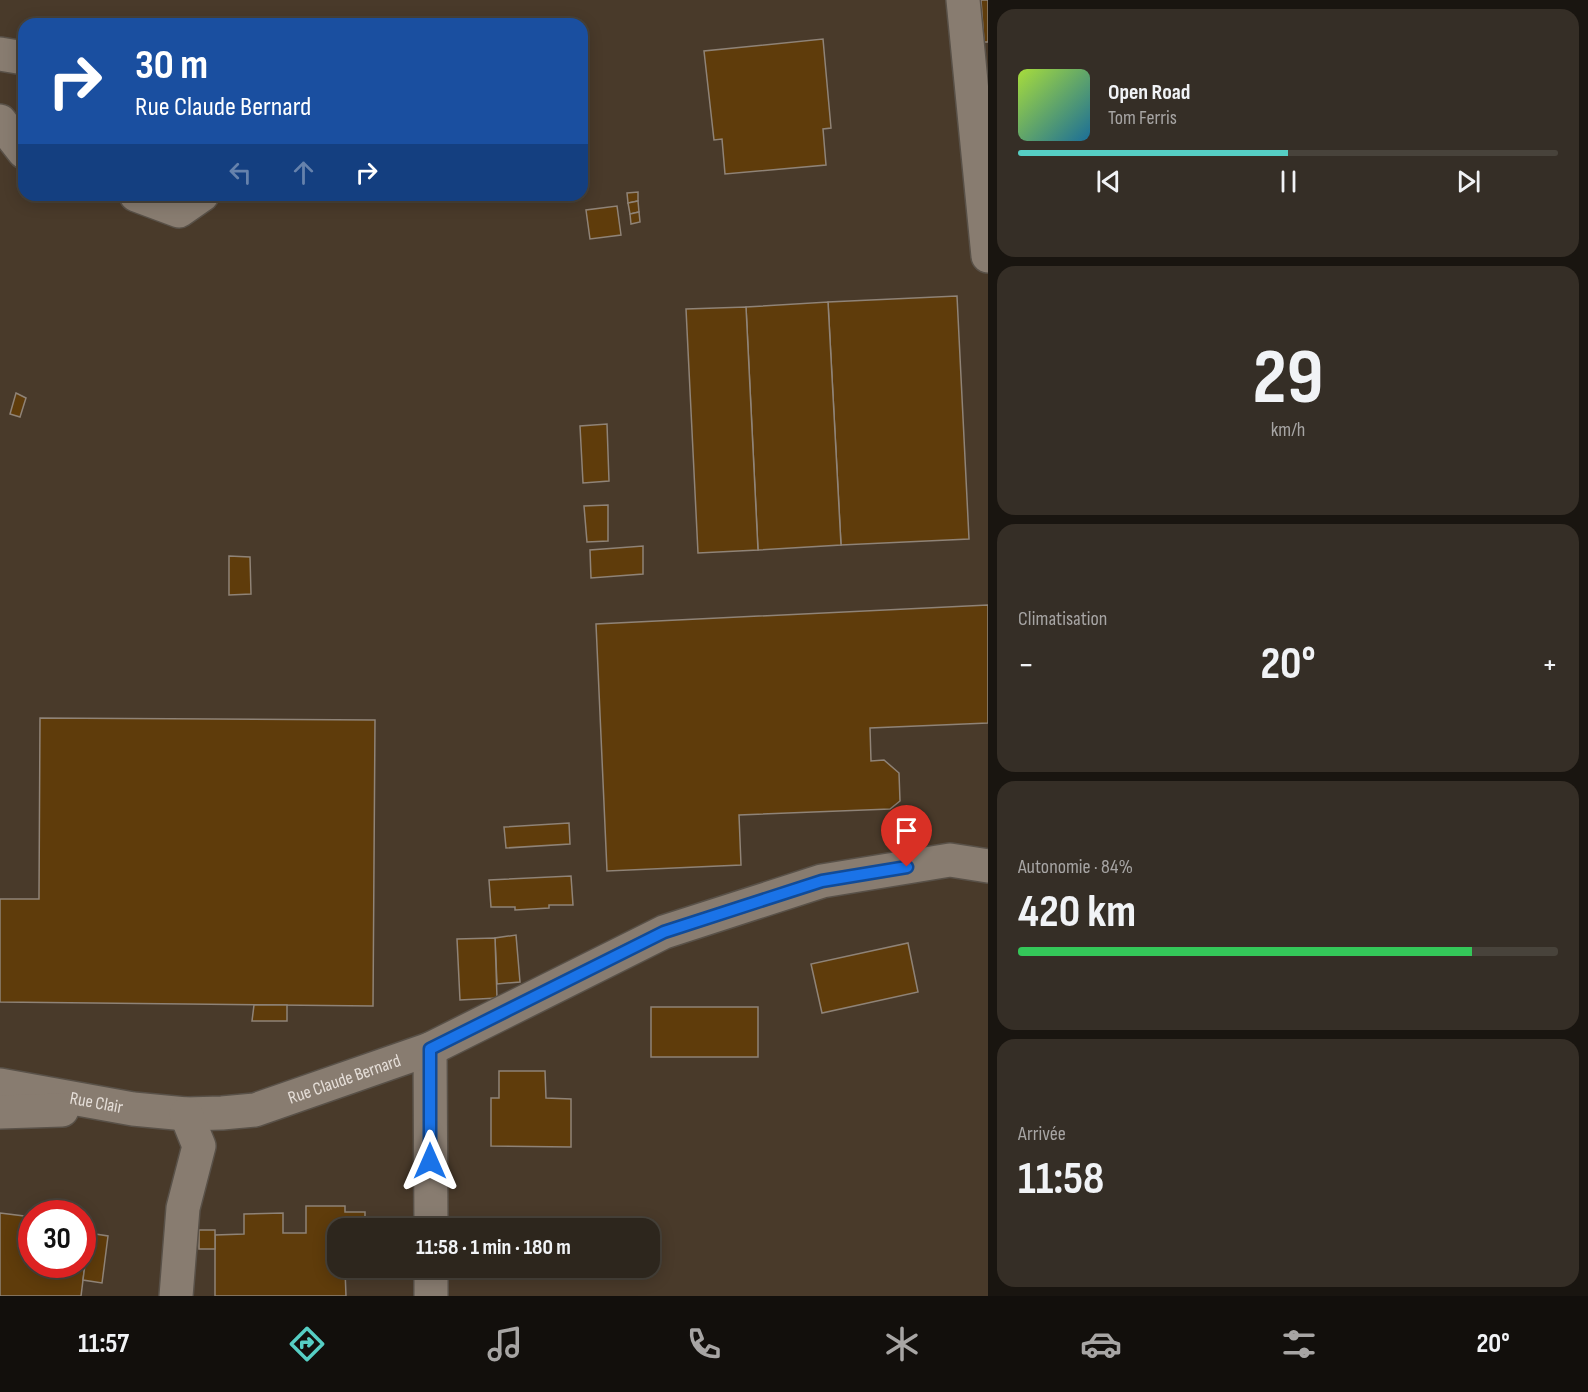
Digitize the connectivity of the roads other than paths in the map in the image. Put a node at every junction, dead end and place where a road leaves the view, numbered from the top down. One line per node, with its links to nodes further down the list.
1 (963, 0): 8 (street)
2 (0, 54): 3 (street)
3 (18, 57)
4 (0, 121): 5 (street)
5 (18, 144)
6 (152, 201): 7 (street)
7 (193, 201)
8 (988, 256)
9 (988, 866): 10 (street, Rue Claude Bernard)
10 (430, 1049): 14 (street, Rue Claude Bernard); 15 (street)
11 (0, 1085): 12 (street, Rue Clair)
12 (133, 1109): 13 (street, Rue Clair); 14 (street, Rue Claude Bernard)
13 (0, 1112)
14 (186, 1114): 17 (street)
15 (431, 1218)
16 (431, 1278): 18 (street)
17 (176, 1296)
18 (431, 1296)

